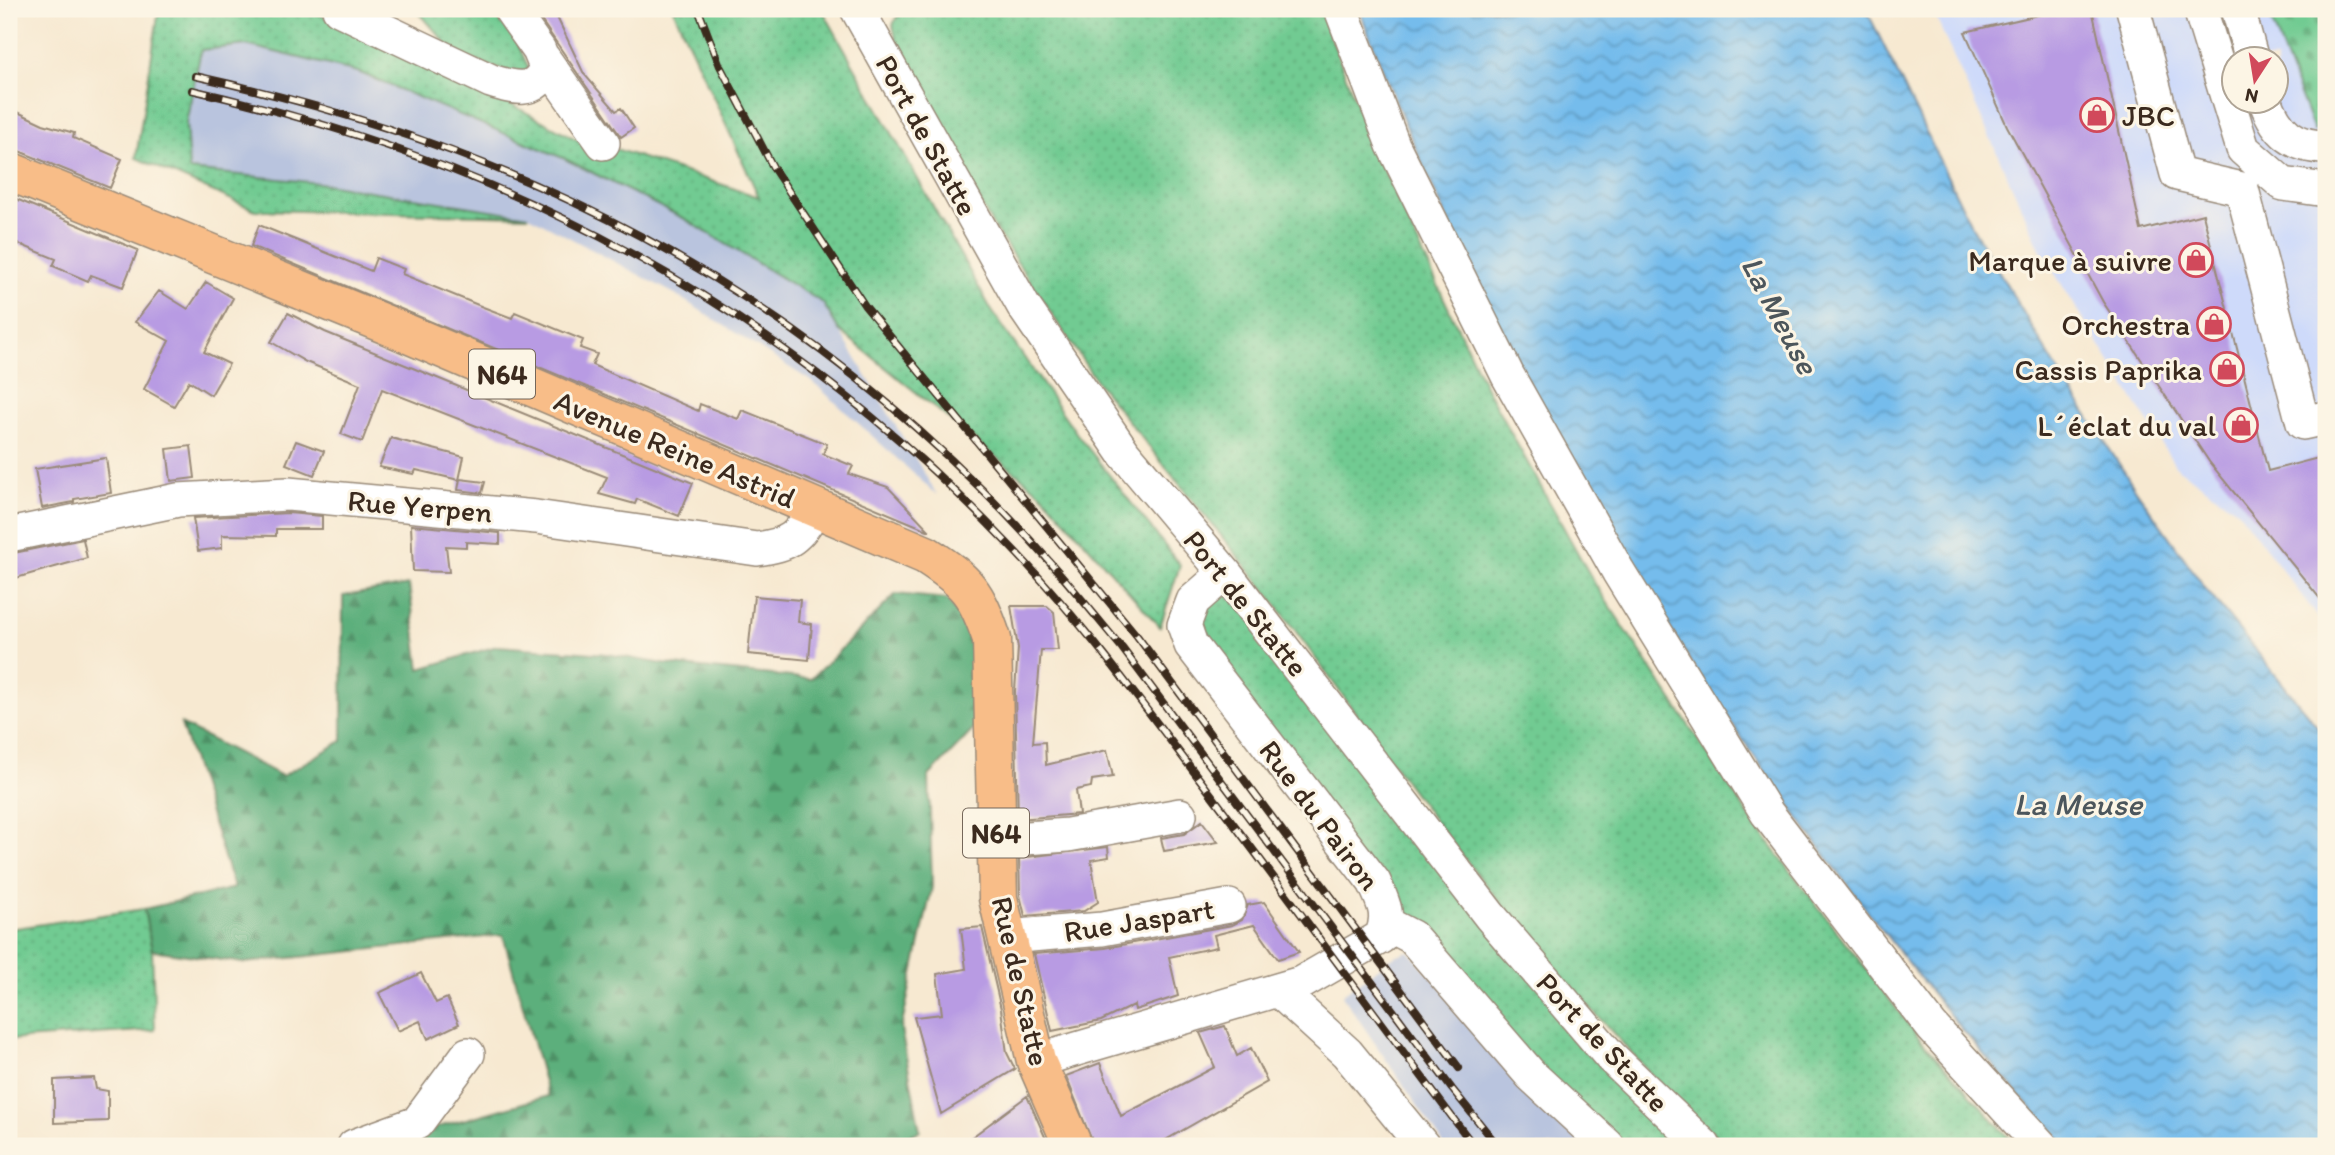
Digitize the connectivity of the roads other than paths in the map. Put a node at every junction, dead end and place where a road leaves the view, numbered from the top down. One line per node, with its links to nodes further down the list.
1 (339, 9): 9 (street)
2 (510, 9): 9 (street)
3 (858, 9): 20 (street, Port de Statte)
4 (1341, 9): 35 (street)
5 (2133, 9): 15 (street)
6 (2200, 9): 14 (street)
7 (2238, 9): 8 (street)
8 (2248, 46)
9 (544, 59): 11 (street)
10 (2272, 116): 12 (street)
11 (603, 143)
12 (2326, 147)
13 (9, 171): 18 (main road, Avenue Reine Astrid / N64)
14 (2283, 184): 15 (street); 16 (street)
15 (2242, 189): 17 (street)
16 (2326, 190)
17 (2326, 418)
18 (816, 509): 19 (street, Rue Yerpen); 21 (main road, Avenue Reine Astrid / N64)
19 (9, 535)
20 (1224, 573): 25 (street, Rue du Pairon); 34 (street, Port de Statte)
21 (979, 602): 23 (main road, Rue de Statte / N64)
22 (1180, 815): 23 (street)
23 (996, 840): 26 (main road, Rue de Statte / N64)
24 (1228, 906): 26 (street, Rue Jaspart)
25 (1387, 925): 27 (street, Rue du Pairon); 33 (street)
26 (1007, 937): 29 (main road, Rue de Statte / N64)
27 (1278, 990): 29 (street, Rue du Pairon); 32 (street)
28 (468, 1055): 30 (street)
29 (1036, 1061): 31 (main road, Rue de Statte / N64)
30 (354, 1146)
31 (1073, 1146)
32 (1423, 1146)
33 (1608, 1146)
34 (1704, 1146)
35 (2041, 1146)

